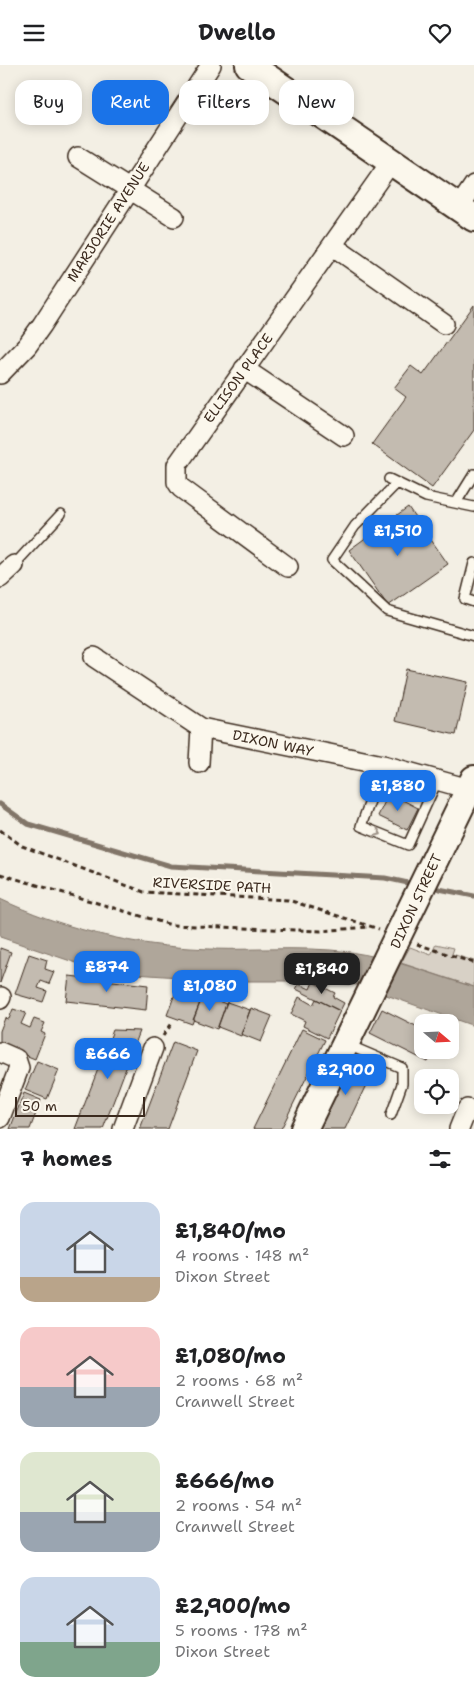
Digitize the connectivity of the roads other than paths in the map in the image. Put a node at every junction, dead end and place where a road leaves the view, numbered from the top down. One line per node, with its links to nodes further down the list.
1 (211, 65): 6 (street, MARJORIE AVENUE)
2 (249, 65): 4 (street)
3 (78, 157): 6 (street)
4 (391, 162): 7 (street); 9 (street, ELLISON PLACE)
5 (474, 185): 7 (street)
6 (130, 189): 8 (street); 12 (street, MARJORIE AVENUE)
7 (466, 213)
8 (174, 217)
9 (332, 246): 10 (street); 11 (street, ELLISON PLACE)
10 (444, 324)
11 (244, 369): 13 (street); 19 (street, ELLISON PLACE)
12 (0, 374)
13 (344, 436)
14 (474, 474): 15 (lane)
15 (456, 503): 16 (lane); 22 (lane)
16 (474, 507)
17 (61, 514): 20 (lane)
18 (474, 563): 21 (lane)
19 (288, 567)
20 (7, 571)
21 (474, 602)
22 (474, 636)
23 (94, 657): 24 (street, DIXON WAY)
24 (201, 728): 25 (street); 26 (street, DIXON WAY)
25 (199, 763)
26 (383, 765): 27 (street, DIXON WAY); 27 (lane, one-way to 27)
27 (438, 779): 28 (street, DIXON WAY)
28 (472, 784): 29 (street, DIXON STREET)
29 (346, 1044): 33 (lane); 36 (street, DIXON STREET)
30 (153, 1048): 35 (street)
31 (0, 1051): 34 (street)
32 (470, 1110): 37 (street)
33 (391, 1115)
34 (0, 1118)
35 (123, 1129)
36 (304, 1129)
37 (459, 1129)

